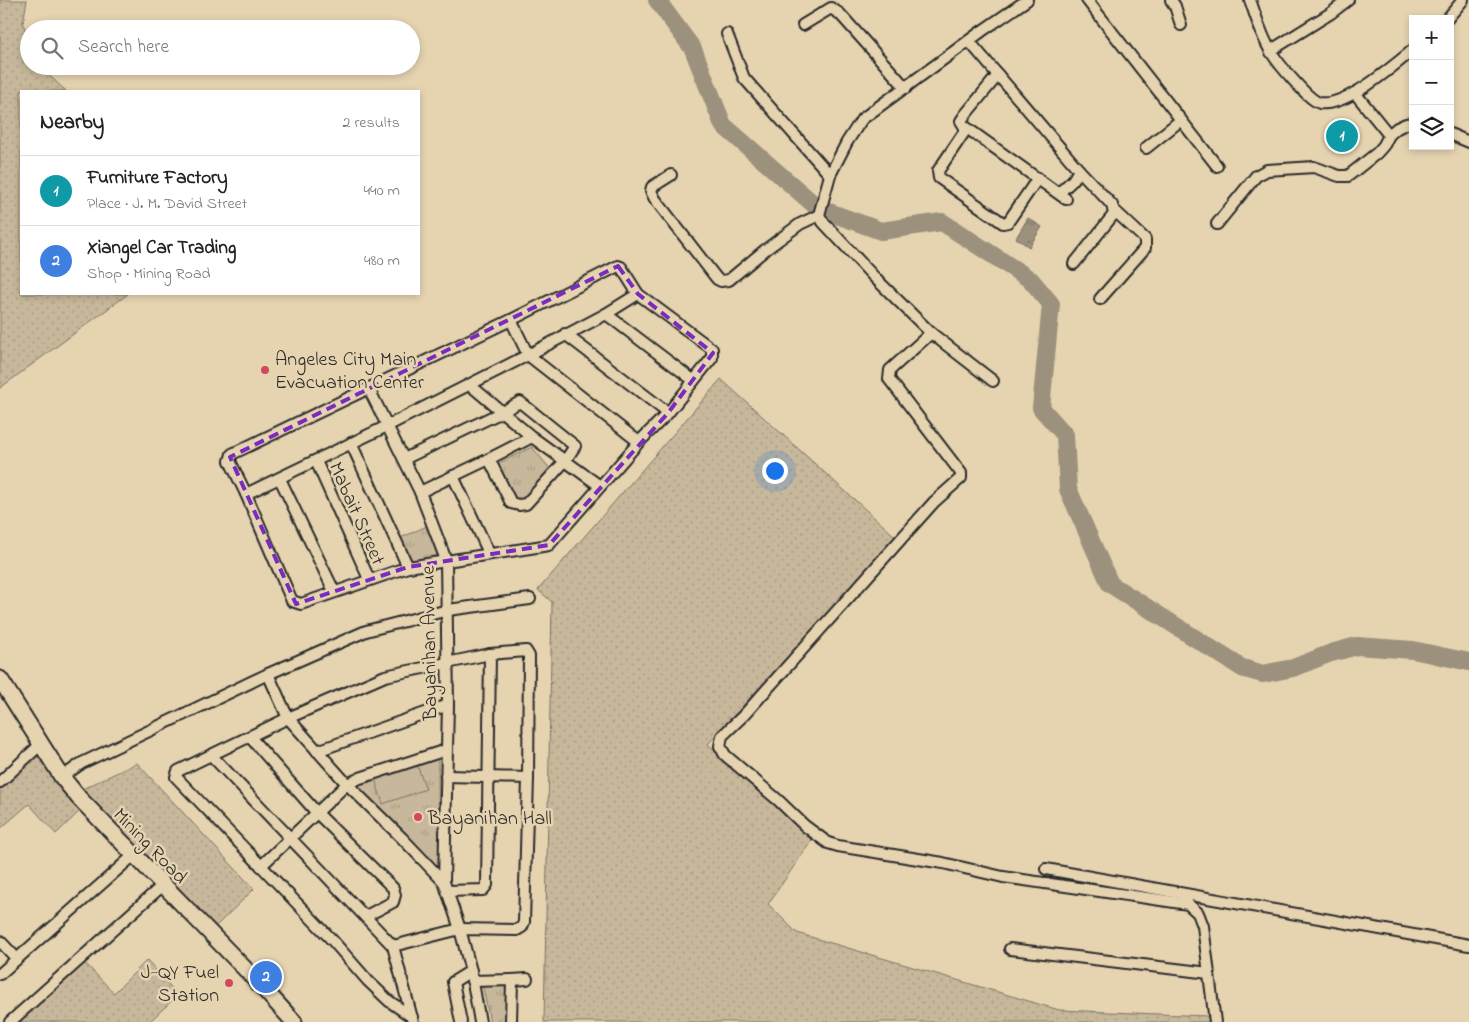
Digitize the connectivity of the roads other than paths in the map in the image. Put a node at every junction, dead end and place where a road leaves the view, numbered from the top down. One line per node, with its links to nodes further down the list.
1 (1028, 0): 11 (street)
2 (1087, 0): 17 (street)
3 (1171, 0): 9 (street)
4 (1250, 0): 12 (street)
5 (1348, 0): 12 (street)
6 (1463, 0): 7 (street)
7 (1450, 15)
8 (803, 25): 15 (street)
9 (1180, 25)
10 (727, 34): 27 (street)
11 (969, 41): 14 (street); 15 (street)
12 (1270, 51): 16 (street)
13 (1409, 53): 16 (street)
14 (998, 75): 19 (street); 25 (street)
15 (906, 88): 27 (street)
16 (1355, 93): 20 (street)
17 (1181, 120): 23 (street); 24 (street)
18 (1409, 124): 20 (street)
19 (967, 128): 28 (street); 28 (street)
20 (1389, 135): 31 (street)
21 (1454, 136): 22 (street)
22 (1469, 142)
23 (1146, 148)
24 (1217, 166)
25 (1079, 170): 28 (street); 30 (street)
26 (671, 175): 29 (street)
27 (830, 175): 29 (street)
28 (1038, 178)
29 (821, 210): 37 (street)
30 (1114, 210): 32 (street); 34 (street)
31 (1217, 224)
32 (1074, 264)
33 (638, 294): 35 (street); 36 (street); 40 (street)
34 (1100, 299)
35 (606, 314): 38 (street); 40 (street)
36 (511, 320): 39 (street); 43 (street)
37 (931, 333): 41 (street); 91 (street)
38 (565, 334): 39 (street); 45 (street)
39 (528, 355): 42 (street); 48 (street)
40 (693, 380): 45 (street)
41 (993, 381)
42 (470, 385): 44 (street); 46 (street)
43 (369, 389): 46 (street, Bayanihan Avenue); 58 (street)
44 (502, 412): 47 (street); 50 (street); 53 (street)
45 (668, 413): 48 (street)
46 (386, 426): 49 (street); 50 (street, Bayanihan Avenue)
47 (532, 437): 51 (street); 53 (street)
48 (639, 442): 56 (street)
49 (351, 443): 52 (street); 61 (street)
50 (404, 459): 57 (street, Bayanihan Avenue)
51 (488, 459): 53 (street); 54 (street)
52 (316, 460): 55 (street); 62 (street, Mabait Street)
53 (565, 461): 56 (street)
54 (453, 476): 57 (street); 59 (street)
55 (280, 478): 58 (street); 63 (street)
56 (600, 486): 59 (street)
57 (420, 492): 60 (street, Bayanihan Avenue)
58 (246, 494): 63 (street)
59 (489, 553): 60 (street)
60 (446, 560): 61 (street); 65 (street, Bayanihan Avenue)
61 (408, 567): 62 (street)
62 (369, 579): 63 (street)
63 (334, 591)
64 (530, 599): 65 (street)
65 (448, 610): 67 (street, Bayanihan Avenue); 68 (street)
66 (490, 654): 67 (street); 79 (street); 80 (street)
67 (448, 662): 70 (street, Bayanihan Avenue); 71 (street)
68 (268, 674): 71 (street); 78 (street)
69 (0, 679): 73 (street, Mining Road)
70 (448, 705): 74 (street, Bayanihan Avenue); 75 (street)
71 (288, 718): 72 (street); 75 (street)
72 (250, 737): 76 (street); 83 (street)
73 (41, 744): 78 (street, Mining Road); 81 (street)
74 (446, 750): 77 (street, Bayanihan Avenue); 82 (street)
75 (317, 751): 82 (street)
76 (211, 755): 84 (street); 86 (street)
77 (446, 776): 79 (street); 89 (street, Bayanihan Avenue)
78 (62, 777): 85 (street, Mining Road)
79 (490, 777): 80 (street); 89 (street)
80 (528, 778): 93 (street)
81 (0, 782)
82 (347, 784): 83 (street); 89 (street)
83 (317, 813): 84 (street); 92 (street)
84 (290, 839): 86 (street); 92 (street)
85 (134, 855): 88 (street, Mining Road); 98 (street)
86 (261, 866): 104 (street)
87 (1046, 869): 90 (street)
88 (163, 885): 105 (street); 106 (street, Mining Road)
89 (445, 886): 93 (street)
90 (1206, 898): 91 (street); 95 (street)
91 (1198, 913): 99 (street)
92 (366, 916): 96 (street)
93 (460, 930): 96 (street); 101 (street)
94 (0, 941): 98 (street)
95 (1469, 945)
96 (393, 946): 104 (street)
97 (1010, 949): 99 (street)
98 (17, 959): 100 (street)
99 (1209, 973): 110 (street)
100 (0, 974)
101 (472, 976): 103 (street); 107 (street); 108 (street)
102 (527, 979): 103 (street)
103 (512, 980): 109 (street)
104 (412, 1019)
105 (10, 1022)
106 (294, 1022)
107 (462, 1022)
108 (480, 1022)
109 (511, 1022)
110 (1215, 1022)

